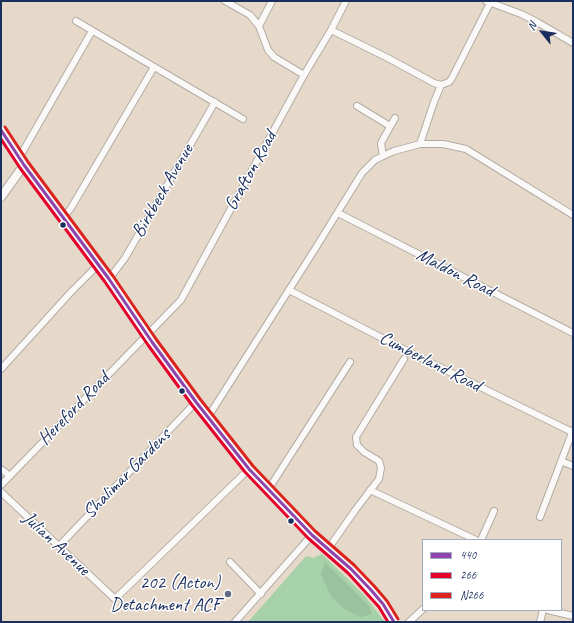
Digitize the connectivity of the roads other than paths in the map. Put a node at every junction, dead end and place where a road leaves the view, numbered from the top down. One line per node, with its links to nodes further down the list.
1 (225, 1): 6 (street)
2 (272, 1): 6 (street)
3 (346, 1): 7 (street, Grafton Road)
4 (488, 2): 9 (street); 12 (street)
5 (76, 21): 8 (street)
6 (259, 26): 11 (street)
7 (331, 30): 11 (street, Grafton Road); 12 (street)
8 (92, 31): 10 (street); 21 (street)
9 (573, 43)
10 (154, 67): 13 (street); 25 (street)
11 (304, 75): 30 (street, Grafton Road)
12 (441, 85): 19 (street)
13 (215, 102): 15 (street); 27 (street, Birkbeck Avenue)
14 (357, 106): 17 (street)
15 (243, 118)
16 (395, 118): 17 (street)
17 (390, 126): 20 (street)
18 (1, 130): 21 (main road)
19 (420, 144): 20 (street); 24 (street)
20 (383, 156): 23 (street)
21 (22, 162): 22 (street); 25 (main road)
22 (1, 197)
23 (338, 214): 28 (street); 29 (street, Maldon Road)
24 (573, 215)
25 (63, 218): 26 (main road)
26 (98, 264): 27 (main road); 33 (street)
27 (109, 279): 30 (main road)
28 (289, 290): 35 (street); 36 (street, Cumberland Road)
29 (573, 333)
30 (147, 334): 34 (main road); 41 (street, Hereford Road)
31 (404, 359): 44 (street)
32 (350, 362): 43 (street)
33 (1, 370)
34 (196, 402): 35 (main road); 51 (street, Shalimar Gardens)
35 (208, 417): 40 (main road)
36 (572, 431): 37 (street)
37 (561, 461): 38 (street); 47 (street)
38 (573, 466)
39 (1, 469): 41 (street)
40 (249, 469): 43 (main road); 51 (street, Julian Avenue)
41 (10, 476): 42 (street, Hereford Road)
42 (1, 485)
43 (268, 490): 48 (main road)
44 (370, 490): 49 (street); 52 (street)
45 (1, 492): 51 (street, Julian Avenue)
46 (494, 511): 50 (street)
47 (540, 517)
48 (312, 536): 52 (main road); 54 (street)
49 (474, 539)
50 (481, 539)
51 (59, 546)
52 (328, 549): 60 (main road)
53 (230, 562): 54 (street)
54 (261, 594): 59 (street)
55 (422, 610): 61 (street)
56 (543, 611): 62 (street)
57 (552, 611): 58 (street)
58 (573, 616)
59 (235, 622)
60 (394, 622)
61 (409, 622)
62 (540, 622)

